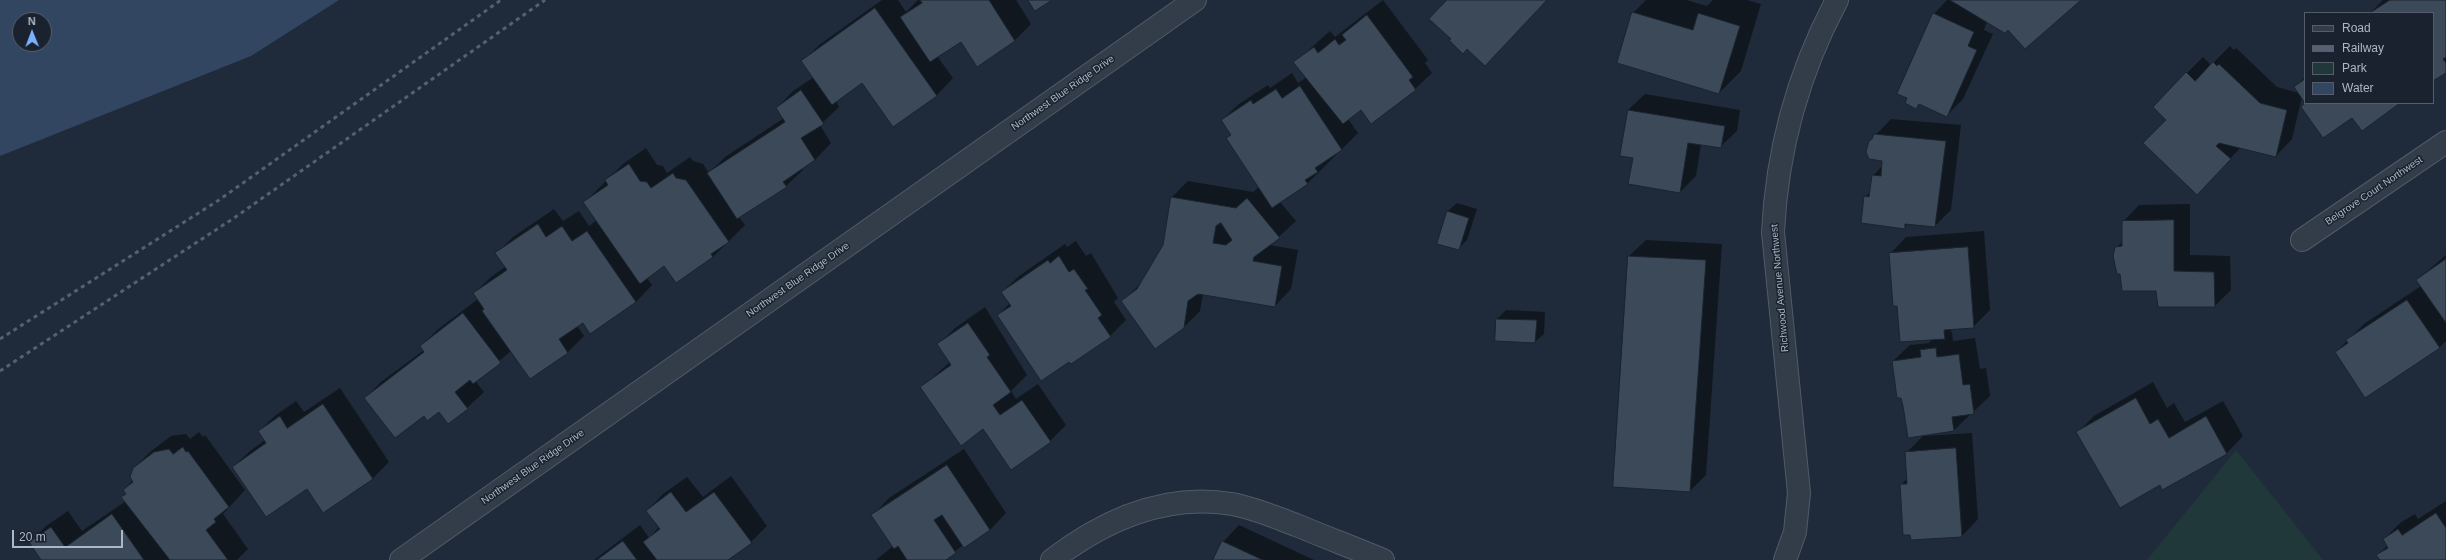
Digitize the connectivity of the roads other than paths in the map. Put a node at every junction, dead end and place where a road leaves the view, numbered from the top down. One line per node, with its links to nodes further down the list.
1 (1195, 0): 5 (street, Northwest Blue Ridge Drive)
2 (1837, 0): 8 (street, Richwood Avenue Northwest)
3 (2446, 142): 4 (street, Belgrove Court Northwest)
4 (2302, 240)
5 (401, 560)
6 (1052, 560): 7 (street)
7 (1383, 560)
8 (1785, 560)

